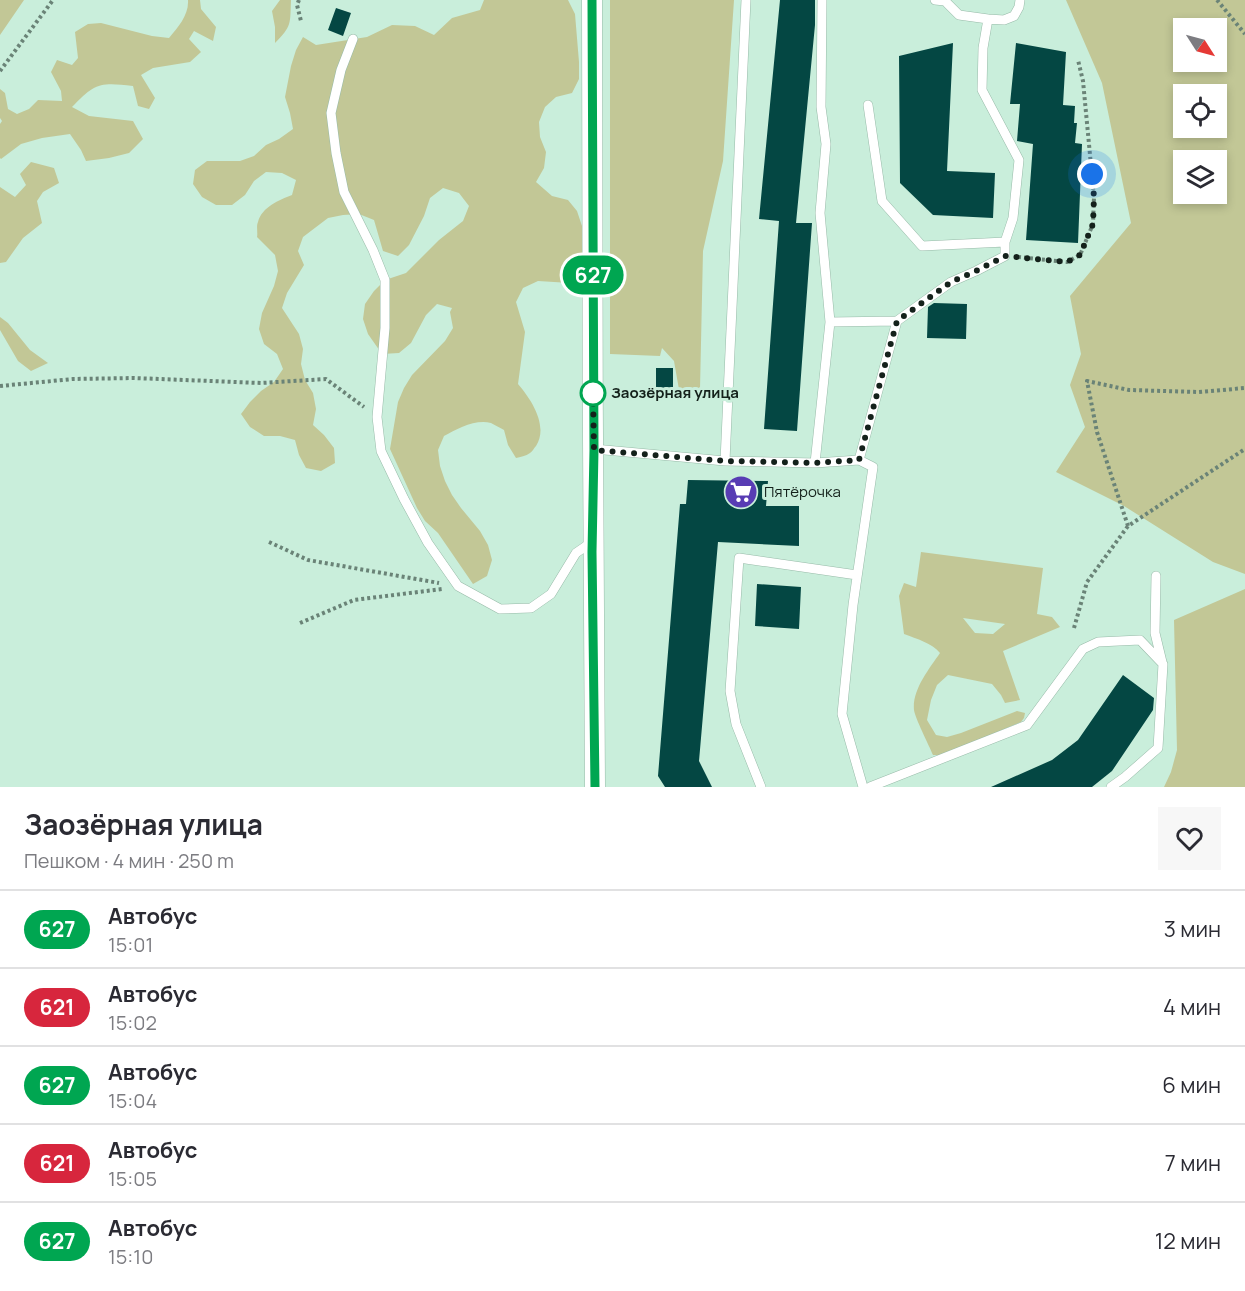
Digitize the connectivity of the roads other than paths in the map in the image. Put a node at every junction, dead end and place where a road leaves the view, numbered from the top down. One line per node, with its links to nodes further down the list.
1 (592, 0): 12 (street)
2 (746, 0): 14 (lane)
3 (822, 0): 11 (lane)
4 (935, 0): 6 (lane)
5 (1020, 0): 6 (lane)
6 (988, 19): 9 (lane)
7 (353, 39): 16 (lane)
8 (868, 105): 9 (lane)
9 (1005, 242): 10 (lane)
10 (897, 321): 11 (lane); 13 (lane)
11 (830, 322): 15 (lane)
12 (594, 450): 14 (lane); 16 (street)
13 (859, 460): 15 (lane); 17 (lane)
14 (725, 461): 15 (lane)
15 (815, 463)
16 (592, 542): 20 (street)
17 (857, 575): 21 (lane); 22 (lane)
18 (1156, 576): 19 (lane)
19 (1163, 664): 22 (lane); 23 (lane)
20 (595, 787)
21 (760, 787)
22 (869, 787)
23 (1111, 787)

